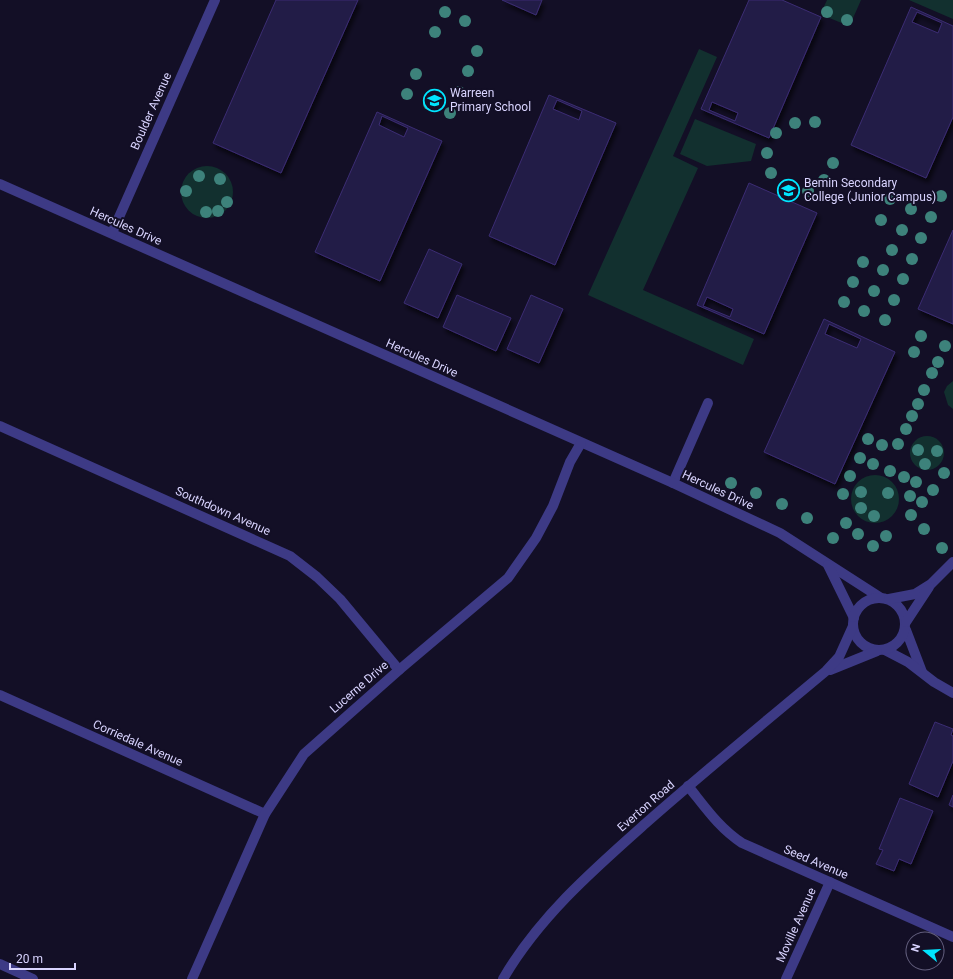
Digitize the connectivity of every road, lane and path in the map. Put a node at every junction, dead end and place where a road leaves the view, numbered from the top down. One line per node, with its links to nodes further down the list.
1 (215, 0): 3 (street, Boulder Avenue)
2 (0, 184): 3 (street, Hercules Drive)
3 (112, 233): 6 (street, Hercules Drive)
4 (708, 403): 7 (street)
5 (0, 426): 15 (street, Southdown Avenue)
6 (581, 443): 7 (street, Hercules Drive); 15 (street, Lucerne Drive)
7 (674, 483): 9 (street, Hercules Drive)
8 (953, 562): 10 (street)
9 (828, 565): 11 (street, Hercules Drive); 12 (street)
10 (932, 584): 11 (street); 13 (street)
11 (885, 598): 12 (street); 13 (street)
12 (853, 622): 14 (street); 16 (street, Everton Road)
13 (906, 626): 14 (street); 17 (street)
14 (881, 651): 16 (street, Everton Road); 17 (street)
15 (399, 670): 21 (street, Lucerne Drive)
16 (826, 671): 20 (street, Everton Road)
17 (923, 674): 18 (street)
18 (953, 693)
19 (0, 695): 21 (street, Corriedale Avenue)
20 (688, 786): 22 (street, Seed Avenue); 27 (street, Everton Road)
21 (265, 814): 26 (street, Lucerne Drive)
22 (830, 882): 23 (street, Seed Avenue); 28 (street, Moville Avenue)
23 (953, 937)
24 (0, 964): 25 (street)
25 (33, 979)
26 (192, 979)
27 (504, 979)
28 (786, 979)

